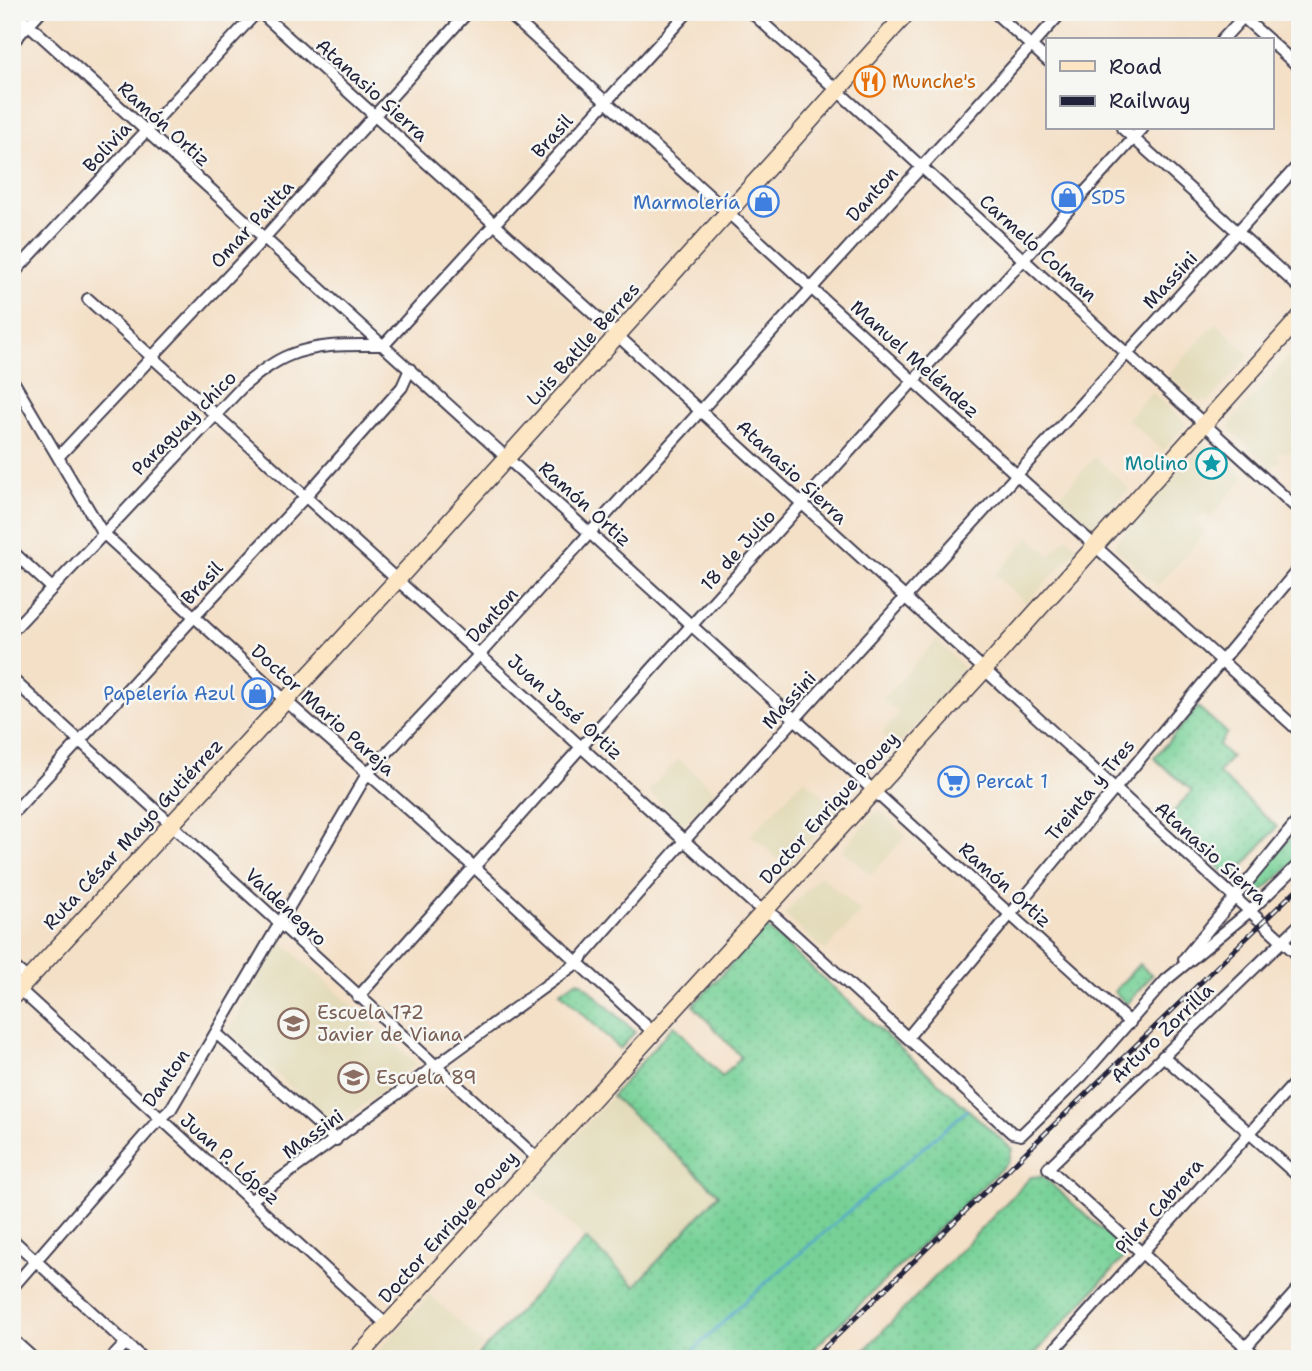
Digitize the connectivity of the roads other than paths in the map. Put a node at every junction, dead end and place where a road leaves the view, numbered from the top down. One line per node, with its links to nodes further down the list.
1 (15, 12): 12 (street, Ramón Ortiz)
2 (40, 12): 12 (street)
3 (258, 12): 22 (street, Atanasio Sierra); 25 (street, Bolivia)
4 (468, 12): 22 (street, Omar Paitta)
5 (507, 12): 21 (street, Manuel Meléndez)
6 (688, 12): 21 (street, Brasil)
7 (751, 12): 20 (street, Carmelo Colman)
8 (908, 12): 20 (street, Luis Batlle Berres)
9 (994, 12): 17 (street)
10 (1062, 12): 17 (street, Danton)
11 (1242, 14): 13 (street); 14 (street)
12 (29, 25): 15 (street); 25 (street, Ramón Ortiz)
13 (1224, 38)
14 (1266, 38)
15 (12, 43)
16 (1274, 45): 19 (street)
17 (1032, 47): 18 (street); 28 (street, Danton)
18 (1046, 59)
19 (1300, 68)
20 (837, 92): 28 (street, Carmelo Colman); 29 (street, Luis Batlle Berres)
21 (605, 103): 29 (street, Manuel Meléndez); 30 (street, Brasil)
22 (374, 116): 30 (street, Atanasio Sierra); 32 (street, Omar Paitta)
23 (1124, 130): 26 (street)
24 (1141, 130): 26 (street, 18 de Julio)
25 (146, 131): 32 (street, Ramón Ortiz); 34 (street, Bolivia)
26 (1134, 138): 31 (street); 33 (street, 18 de Julio)
27 (1300, 163): 31 (street, Massini)
28 (921, 167): 33 (street, Carmelo Colman); 35 (street, Danton)
29 (729, 213): 35 (street, Manuel Meléndez); 39 (street, Luis Batlle Berres)
30 (494, 226): 39 (street, Atanasio Sierra); 40 (street, Brasil)
31 (1237, 233): 36 (street); 41 (street, Massini)
32 (265, 237): 40 (street, Ramón Ortiz); 42 (street, Omar Paitta)
33 (1024, 259): 41 (street, Carmelo Colman); 45 (street, 18 de Julio)
34 (12, 275)
35 (811, 288): 45 (street, Manuel Meléndez); 46 (street, Danton)
36 (1300, 288)
37 (88, 299): 42 (street, Juan José Ortiz)
38 (1300, 317): 48 (street, Doctor Enrique Pouey)
39 (618, 336): 46 (street, Atanasio Sierra); 50 (street, Luis Batlle Berres)
40 (384, 345): 43 (street, Ramón Ortiz); 47 (street, Paraguay chico)
41 (1127, 352): 48 (street, Carmelo Colman); 51 (street, Massini)
42 (152, 357): 47 (street, Juan José Ortiz); 49 (street, Omar Paitta)
43 (410, 369): 50 (street, Ramón Ortiz); 52 (street, Brasil)
44 (12, 379): 49 (street, Doctor Mario Pareja)
45 (914, 381): 51 (street, Manuel Meléndez); 53 (street, 18 de Julio)
46 (701, 411): 53 (street, Atanasio Sierra); 56 (street, Danton)
47 (214, 414): 52 (street, Juan José Ortiz); 55 (street, Paraguay chico)
48 (1205, 425): 54 (street, Carmelo Colman); 57 (street, Doctor Enrique Pouey)
49 (59, 456): 55 (street, Doctor Mario Pareja)
50 (508, 457): 56 (street, Ramón Ortiz); 60 (street, Luis Batlle Berres)
51 (1017, 476): 57 (street, Manuel Meléndez); 62 (street, Massini)
52 (305, 497): 60 (street, Juan José Ortiz); 63 (street, Brasil)
53 (802, 506): 62 (street, Atanasio Sierra); 64 (street, 18 de Julio)
54 (1300, 511)
55 (103, 532): 61 (street, Paraguay chico); 63 (street, Doctor Mario Pareja)
56 (590, 532): 64 (street, Ramón Ortiz); 66 (street, Danton)
57 (1095, 546): 67 (street, Manuel Meléndez); 68 (street, Doctor Enrique Pouey)
58 (12, 551): 61 (street)
59 (1300, 566): 67 (street, Treinta y Tres)
60 (397, 580): 66 (street, Juan José Ortiz); 70 (street, Luis Batlle Berres)
61 (52, 588): 65 (street, Paraguay chico)
62 (905, 598): 68 (street, Atanasio Sierra); 71 (street, Massini)
63 (194, 617): 70 (street, Doctor Mario Pareja); 73 (street, Brasil)
64 (692, 626): 71 (street, Ramón Ortiz); 74 (street, 18 de Julio)
65 (12, 631)
66 (480, 654): 74 (street, Juan José Ortiz); 75 (street, Danton)
67 (1221, 660): 72 (street, Manuel Meléndez); 76 (street, Treinta y Tres)
68 (984, 670): 76 (street, Atanasio Sierra); 77 (street, Doctor Enrique Pouey)
69 (12, 679): 73 (street, Valdenegro)
70 (286, 701): 75 (street, Doctor Mario Pareja); 80 (street, Ruta César Mayo Gutiérrez)
71 (795, 720): 77 (street, Ramón Ortiz); 81 (street, Massini)
72 (1300, 732)
73 (80, 741): 78 (street, Brasil); 80 (street, Valdenegro)
74 (582, 746): 81 (street, Juan José Ortiz); 83 (street, 18 de Julio)
75 (367, 774): 83 (street, Doctor Mario Pareja); 88 (street, Danton)
76 (1115, 788): 84 (street, Atanasio Sierra); 87 (street, Treinta y Tres)
77 (873, 790): 85 (street, Doctor Enrique Pouey); 87 (street, Ramón Ortiz)
78 (12, 814)
79 (1300, 818): 84 (street)
80 (170, 824): 88 (street, Valdenegro); 95 (street, Ruta César Mayo Gutiérrez)
81 (685, 840): 85 (street, Juan José Ortiz); 92 (street, Massini)
82 (1300, 863): 86 (street)
83 (474, 867): 92 (street, Doctor Mario Pareja); 96 (street, 18 de Julio)
84 (1235, 897): 86 (street, Atanasio Sierra); 94 (street)
85 (764, 910): 98 (street, Doctor Enrique Pouey); 100 (street, Juan José Ortiz)
86 (1250, 911): 90 (street, Atanasio Sierra); 94 (street)
87 (1010, 914): 97 (street, Ramón Ortiz); 100 (street, Treinta y Tres)
88 (279, 924): 96 (street, Valdenegro); 99 (street, Danton)
89 (1300, 924): 90 (street, Arturo Zorrilla)
90 (1282, 941): 91 (street, Atanasio Sierra); 101 (street, Arturo Zorrilla)
91 (1300, 957)
92 (577, 963): 98 (street, Doctor Mario Pareja); 102 (street, Massini)
93 (12, 965): 95 (street, Juan P. López)
94 (1166, 980): 97 (street)
95 (20, 988): 104 (street, Juan P. López)
96 (358, 997): 102 (street, Valdenegro)
97 (1130, 1023): 100 (street, Juan José Ortiz)
98 (653, 1032): 107 (street, Doctor Enrique Pouey)
99 (217, 1034): 104 (street, Danton); 106 (street)
100 (908, 1037)
101 (1163, 1056): 105 (street); 111 (street, Arturo Zorrilla)
102 (435, 1065): 106 (street, Massini); 107 (street, Valdenegro)
103 (1300, 1077): 105 (street, Pilar Cabrera)
104 (159, 1119): 109 (street, Juan P. López); 112 (street, Danton)
105 (1249, 1133): 108 (street); 111 (street, Pilar Cabrera)
106 (336, 1140): 109 (street, Massini)
107 (538, 1159): 115 (street, Doctor Enrique Pouey)
108 (1300, 1178)
109 (250, 1201): 115 (street, Juan P. López)
110 (12, 1239): 112 (street)
111 (1141, 1251): 118 (street); 123 (street, Pilar Cabrera)
112 (37, 1260): 114 (street, Danton); 117 (street)
113 (1300, 1287): 118 (street)
114 (12, 1288)
115 (387, 1325): 122 (street, Doctor Enrique Pouey)
116 (12, 1339): 119 (street)
117 (126, 1343): 120 (street); 121 (street)
118 (1246, 1347): 124 (street); 125 (street)
119 (33, 1359)
120 (111, 1359)
121 (143, 1359)
122 (356, 1359)
123 (1046, 1359)
124 (1236, 1359)
125 (1259, 1359)

